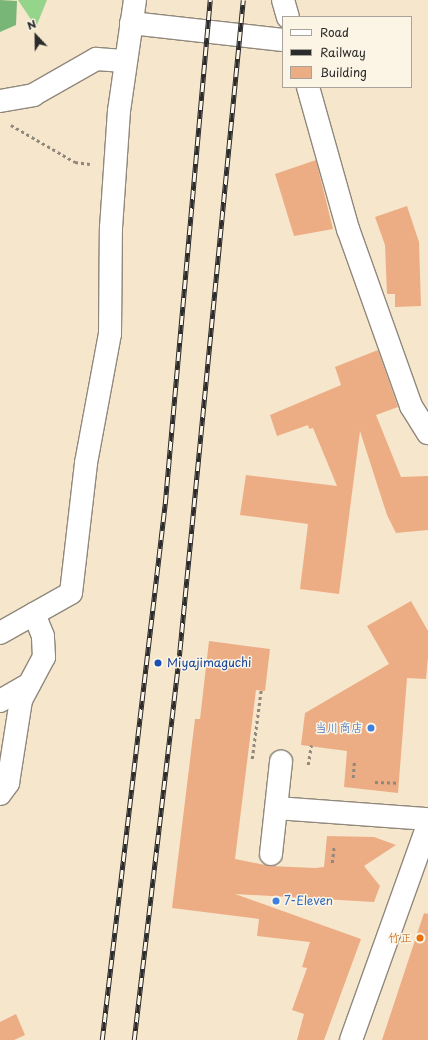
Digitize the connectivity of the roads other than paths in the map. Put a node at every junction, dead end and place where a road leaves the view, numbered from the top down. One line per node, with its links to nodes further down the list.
1 (136, 0): 4 (main road)
2 (283, 0): 3 (main road)
3 (288, 16)
4 (131, 23): 5 (main road); 6 (main road)
5 (282, 40)
6 (124, 61): 8 (main road); 10 (main road)
7 (308, 88): 9 (main road)
8 (0, 101)
9 (428, 432)
10 (34, 614): 11 (main road); 12 (main road)
11 (0, 633)
12 (29, 684): 13 (main road); 15 (main road)
13 (0, 701)
14 (0, 708): 15 (main road)
15 (16, 728): 17 (main road)
16 (281, 762): 18 (main road)
17 (0, 794)
18 (276, 808): 19 (main road); 21 (main road)
19 (428, 819)
20 (428, 825): 22 (main road)
21 (271, 854)
22 (351, 1040)

